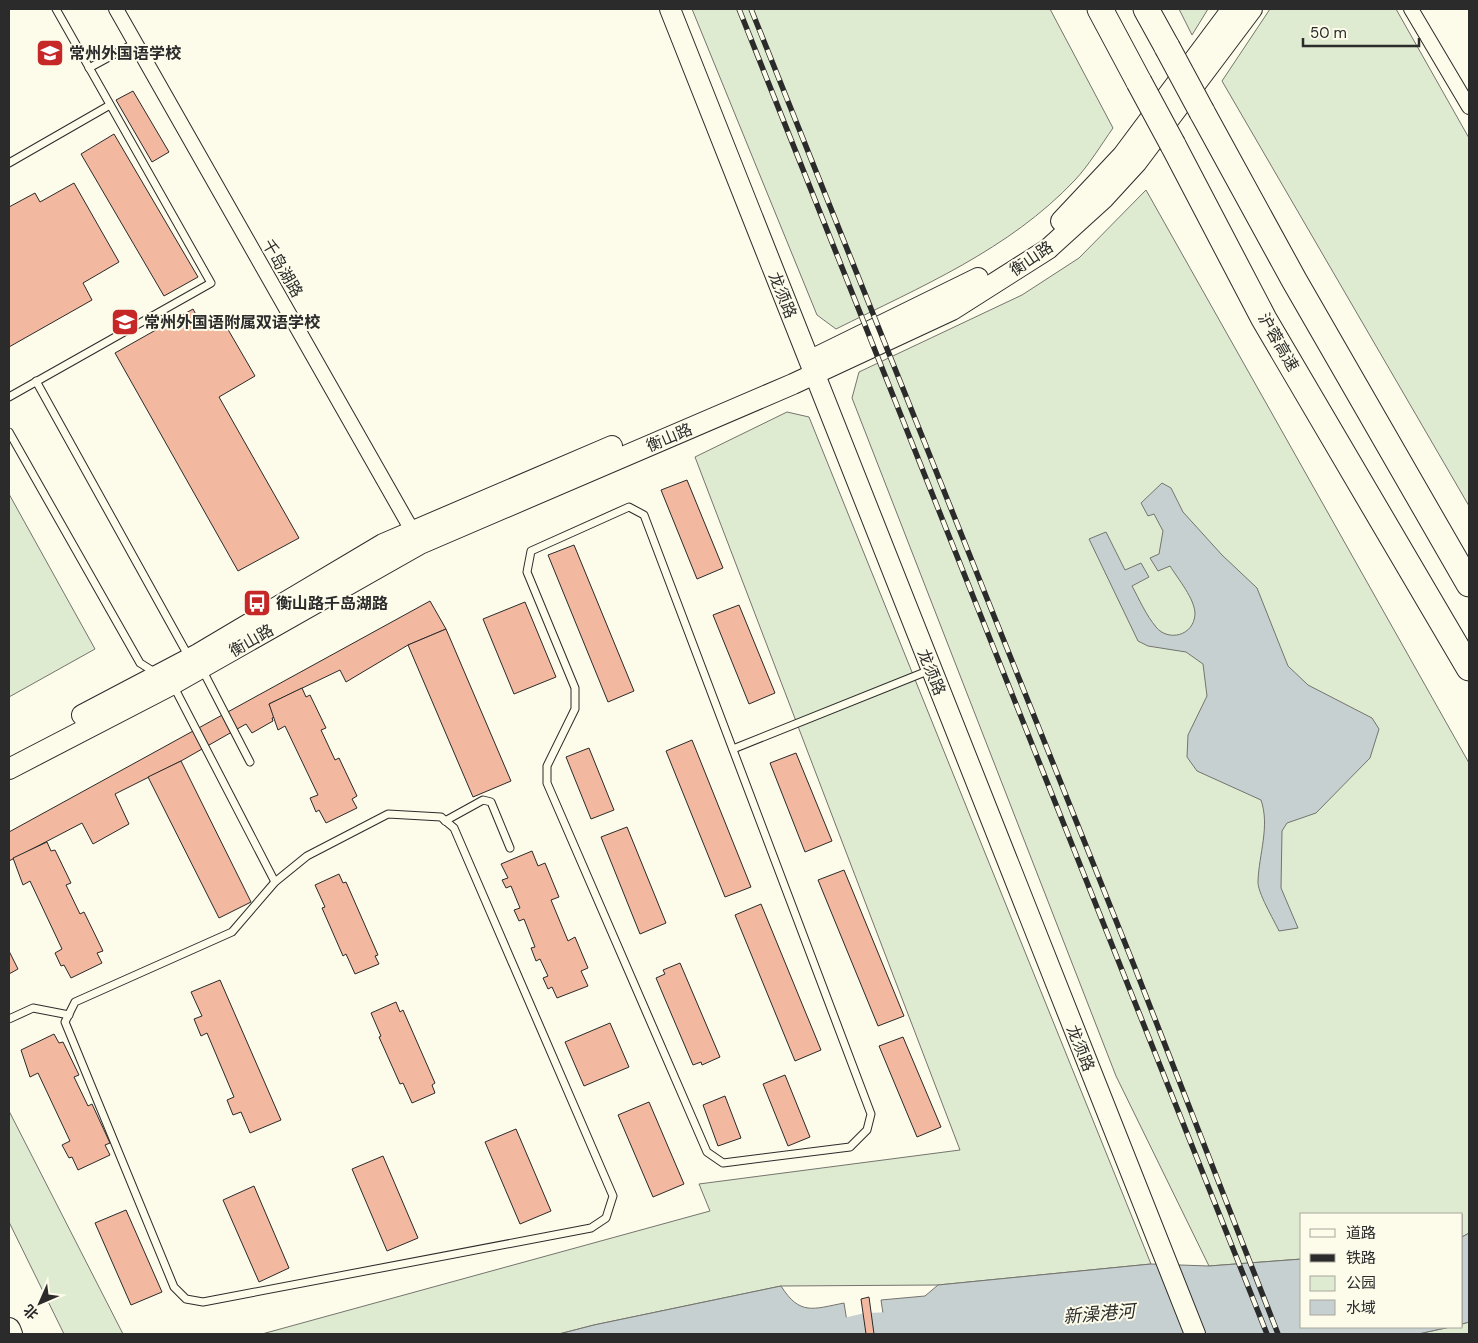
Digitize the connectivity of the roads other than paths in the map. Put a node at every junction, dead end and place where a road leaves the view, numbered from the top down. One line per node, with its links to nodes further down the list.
1 (56, 9): 10 (lane)
2 (116, 9): 9 (street, 千岛湖路)
3 (670, 9): 14 (street, 龙须路)
4 (1100, 9): 21 (highway, 沪蓉高速, bridge)
5 (1146, 9): 19 (highway, bridge)
6 (1232, 9): 14 (street, 衡山路)
7 (1252, 9): 14 (street, 衡山路)
8 (1411, 9): 12 (street)
9 (135, 42): 10 (lane); 18 (street, 千岛湖路)
10 (89, 68): 11 (lane)
11 (110, 105): 13 (lane); 15 (lane)
12 (1469, 106)
13 (9, 163)
14 (812, 368): 18 (street, 衡山路); 22 (street, 龙须路)
15 (36, 381): 16 (lane); 20 (lane)
16 (9, 397)
17 (9, 432): 23 (lane)
18 (416, 538): 20 (street, 衡山路)
19 (1469, 584)
20 (196, 663): 23 (street, 衡山路); 26 (lane)
21 (1469, 668)
22 (931, 670): 24 (lane); 35 (street, 龙须路)
23 (167, 680): 25 (street, 衡山路); 27 (street, 衡山路); 30 (lane)
24 (733, 749): 24 (lane)
25 (9, 754)
26 (250, 762)
27 (9, 769)
28 (445, 820): 29 (lane); 30 (lane); 31 (lane)
29 (510, 848)
30 (275, 882): 31 (lane)
31 (68, 1015): 32 (lane)
32 (9, 1019)
33 (9, 1329): 34 (main road)
34 (11, 1334)
35 (1195, 1334)

